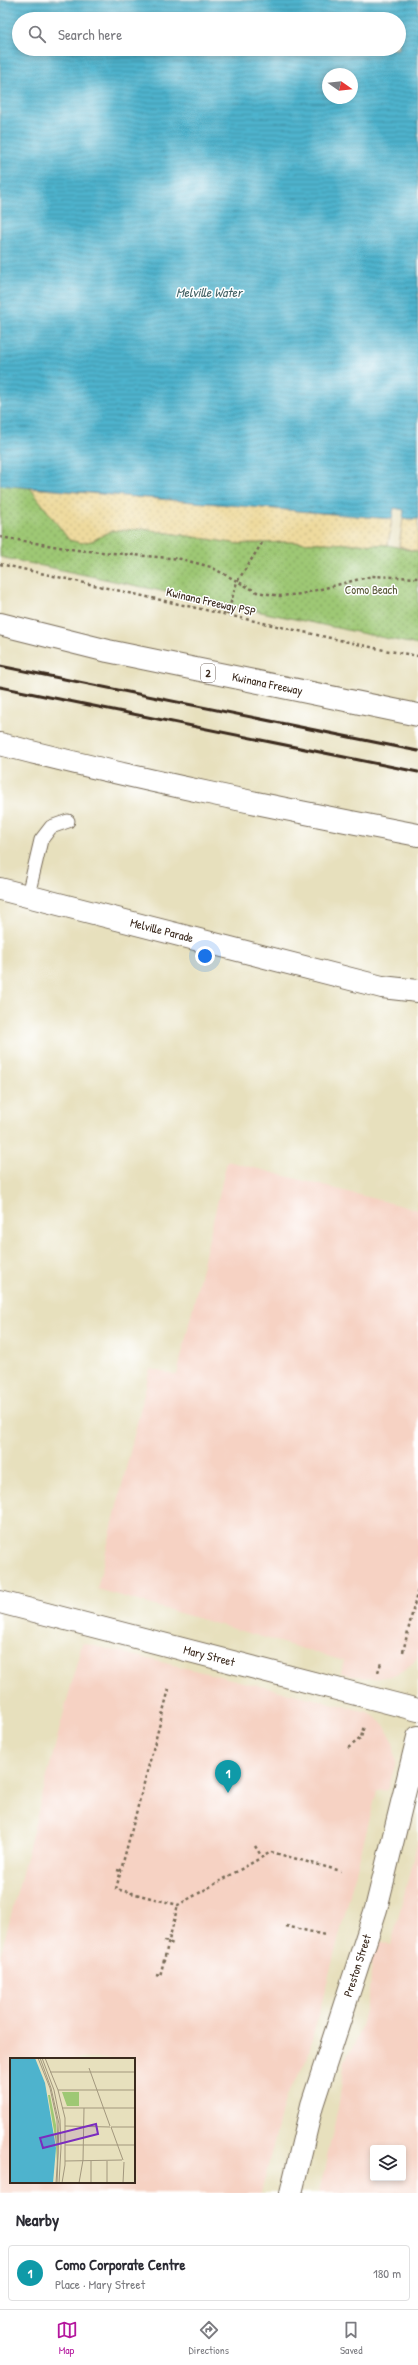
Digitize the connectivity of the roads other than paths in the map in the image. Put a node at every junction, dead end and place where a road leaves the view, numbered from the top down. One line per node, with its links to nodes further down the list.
1 (0, 624): 2 (main road, Kwinana Freeway / 2)
2 (418, 715)
3 (0, 744): 5 (main road)
4 (68, 821): 7 (lane)
5 (418, 835)
6 (0, 889): 7 (main road, Melville Parade)
7 (28, 895): 8 (main road, Melville Parade)
8 (418, 991)
9 (0, 1602): 10 (main road, Mary Street)
10 (418, 1710)
11 (418, 1737): 12 (main road, Preston Street)
12 (291, 2193)

